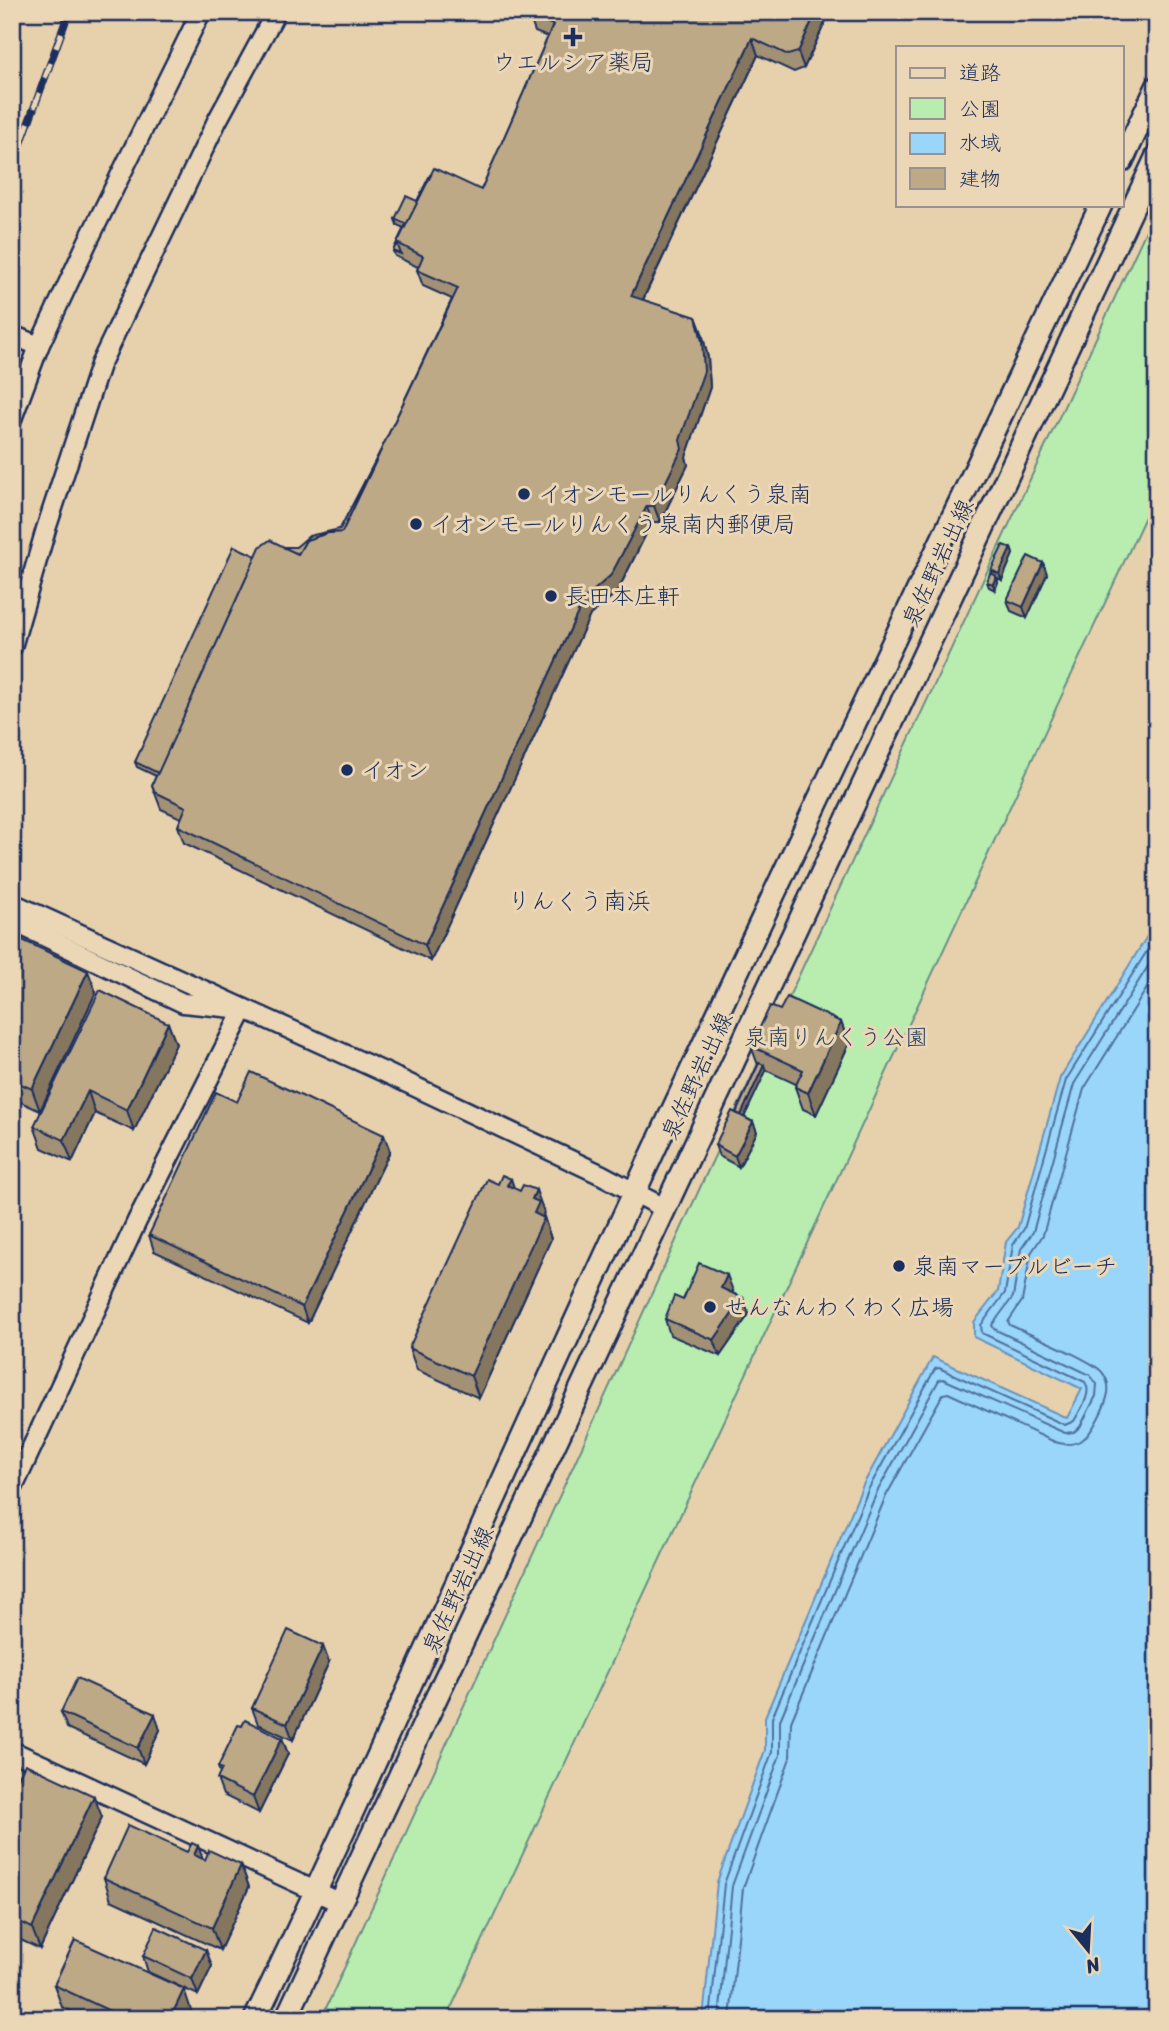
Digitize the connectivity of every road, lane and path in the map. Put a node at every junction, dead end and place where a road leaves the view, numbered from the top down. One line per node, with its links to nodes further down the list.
1 (201, 12): 8 (street)
2 (276, 12): 10 (street)
3 (1157, 87): 5 (main road)
4 (1157, 156): 16 (main road, 泉佐野岩出線)
5 (1124, 157)
6 (1101, 206): 15 (main road, 泉佐野岩出線)
7 (12, 335): 8 (street)
8 (39, 346): 9 (street)
9 (14, 407)
10 (20, 590): 11 (street)
11 (12, 647)
12 (12, 903): 14 (street)
13 (12, 921): 14 (street)
14 (244, 1009): 15 (street); 17 (street)
15 (635, 1191): 16 (street); 19 (main road, 泉佐野岩出線)
16 (664, 1208): 20 (main road, 泉佐野岩出線)
17 (12, 1490)
18 (12, 1751): 19 (street)
19 (315, 1892): 20 (street); 21 (main road, 泉佐野岩出線)
20 (341, 1903): 22 (main road, 泉佐野岩出線)
21 (255, 2019)
22 (286, 2019)

